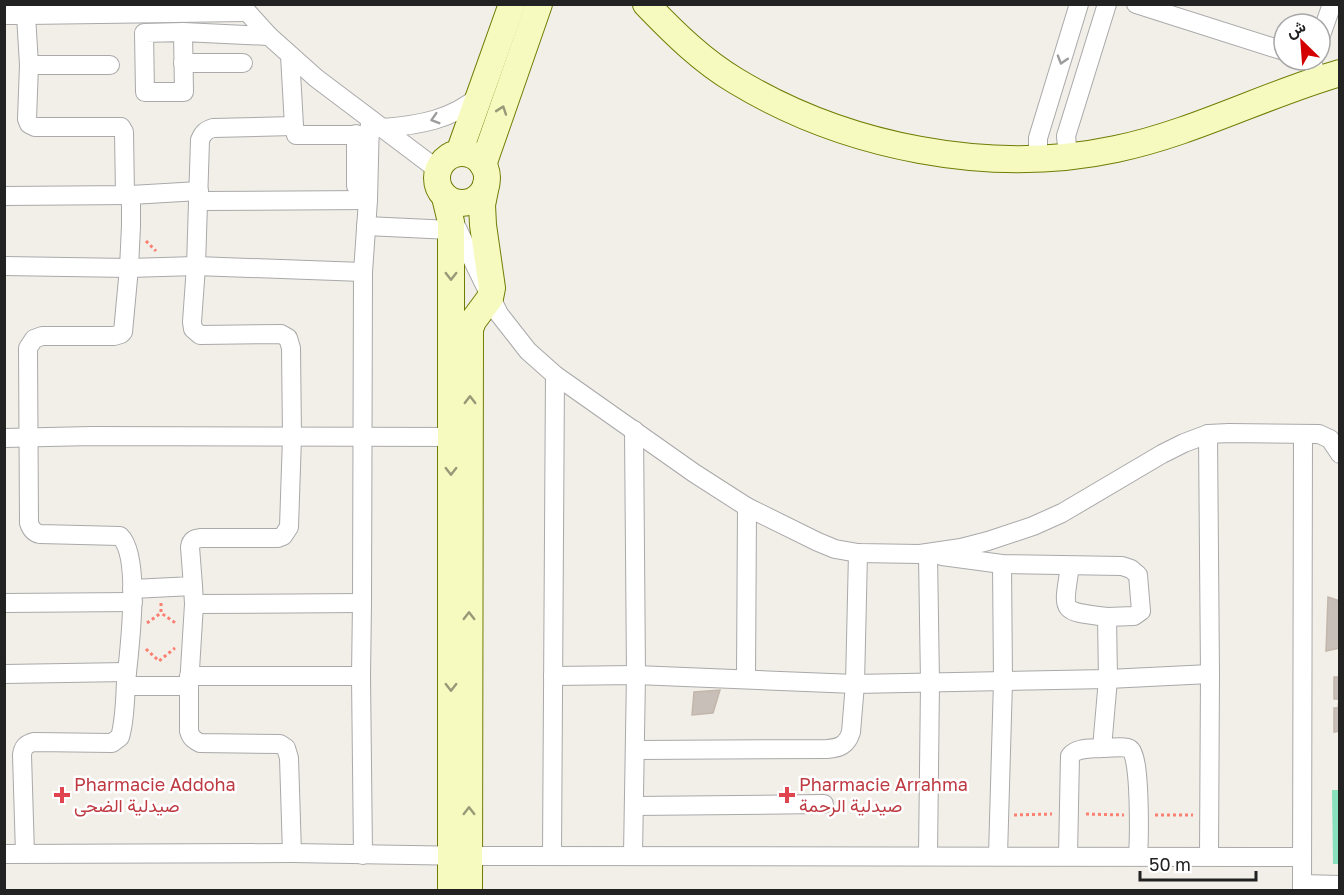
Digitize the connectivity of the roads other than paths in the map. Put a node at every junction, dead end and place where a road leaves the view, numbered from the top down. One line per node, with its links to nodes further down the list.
1 (512, 4): 21 (street)
2 (539, 4): 28 (street, one-way to 2)
3 (646, 4): 26 (street)
4 (1079, 4): 26 (street, one-way to 26)
5 (1107, 4): 25 (street)
6 (1136, 4): 14 (street)
7 (244, 8): 10 (street); 13 (street)
8 (4, 15): 9 (street)
9 (26, 15): 10 (street); 18 (street)
10 (143, 15): 12 (street)
11 (183, 32): 12 (street); 13 (street); 16 (street)
12 (144, 33): 16 (street)
13 (269, 36): 15 (street)
14 (1272, 47)
15 (290, 55): 22 (street); 23 (street)
16 (183, 63): 17 (street)
17 (243, 63)
18 (28, 65): 19 (street); 29 (street)
19 (110, 65)
20 (1321, 72): 25 (street)
21 (481, 94): 23 (street, one-way to 23); 24 (street)
22 (294, 126): 23 (street); 31 (street)
23 (369, 129): 27 (street); 32 (street)
24 (459, 153): 27 (street); 28 (street)
25 (1068, 156): 26 (street)
26 (1038, 159)
27 (438, 170): 33 (street)
28 (484, 175): 33 (street); 39 (street)
29 (128, 195): 30 (street); 31 (street); 37 (street)
30 (4, 196)
31 (199, 196): 32 (street); 36 (street)
32 (362, 200): 34 (street)
33 (448, 212): 34 (street); 39 (street); 47 (street, one-way to 47)
34 (366, 226): 38 (street)
35 (4, 266): 37 (street)
36 (196, 266): 37 (street); 38 (street); 46 (street)
37 (129, 268): 45 (street)
38 (363, 272): 44 (street)
39 (490, 298): 40 (street); 47 (street, one-way to 39)
40 (555, 375): 41 (street); 65 (street)
41 (634, 430): 50 (street); 63 (street)
42 (1208, 434): 43 (street); 52 (street); 62 (street)
43 (1303, 434): 49 (street); 89 (street)
44 (363, 436): 46 (street); 47 (street); 58 (street)
45 (29, 437): 46 (street); 48 (street); 56 (street)
46 (292, 437): 55 (street)
47 (460, 437): 83 (street)
48 (4, 438)
49 (1340, 454)
50 (747, 507): 51 (street); 67 (street)
51 (858, 553): 52 (street); 72 (street)
52 (924, 554): 53 (street); 71 (street)
53 (1002, 564): 54 (street); 70 (street)
54 (1070, 566): 60 (street); 60 (street)
55 (193, 585): 56 (street); 59 (street)
56 (133, 595): 57 (street); 66 (street)
57 (4, 603)
58 (362, 603): 59 (street); 64 (street)
59 (194, 604): 69 (street)
60 (1107, 617): 68 (street)
61 (4, 674): 66 (street)
62 (1210, 674): 68 (street); 88 (street)
63 (636, 675): 65 (street); 67 (street); 74 (street)
64 (361, 676): 69 (street); 80 (street)
65 (553, 676): 81 (street)
66 (127, 679): 69 (street); 78 (street)
67 (747, 679): 72 (street)
68 (1108, 679): 70 (street); 73 (street)
69 (189, 681): 79 (street)
70 (1003, 681): 71 (street); 85 (street)
71 (930, 683): 72 (street); 84 (street)
72 (855, 684): 74 (street)
73 (1102, 748): 86 (street); 87 (street)
74 (636, 750): 76 (street)
75 (824, 804): 76 (street)
76 (634, 806): 82 (street)
77 (4, 854): 78 (street)
78 (25, 854): 79 (street)
79 (292, 854): 80 (street)
80 (363, 855): 83 (street)
81 (552, 855): 82 (street); 83 (street)
82 (633, 855): 84 (street)
83 (460, 856): 92 (street); 93 (street)
84 (928, 856): 85 (street)
85 (999, 856): 86 (street)
86 (1068, 856): 87 (street)
87 (1138, 856): 88 (street)
88 (1209, 856): 89 (street)
89 (1302, 856): 91 (street)
90 (1340, 885): 91 (street)
91 (1302, 887)
92 (451, 891)
93 (469, 891)

